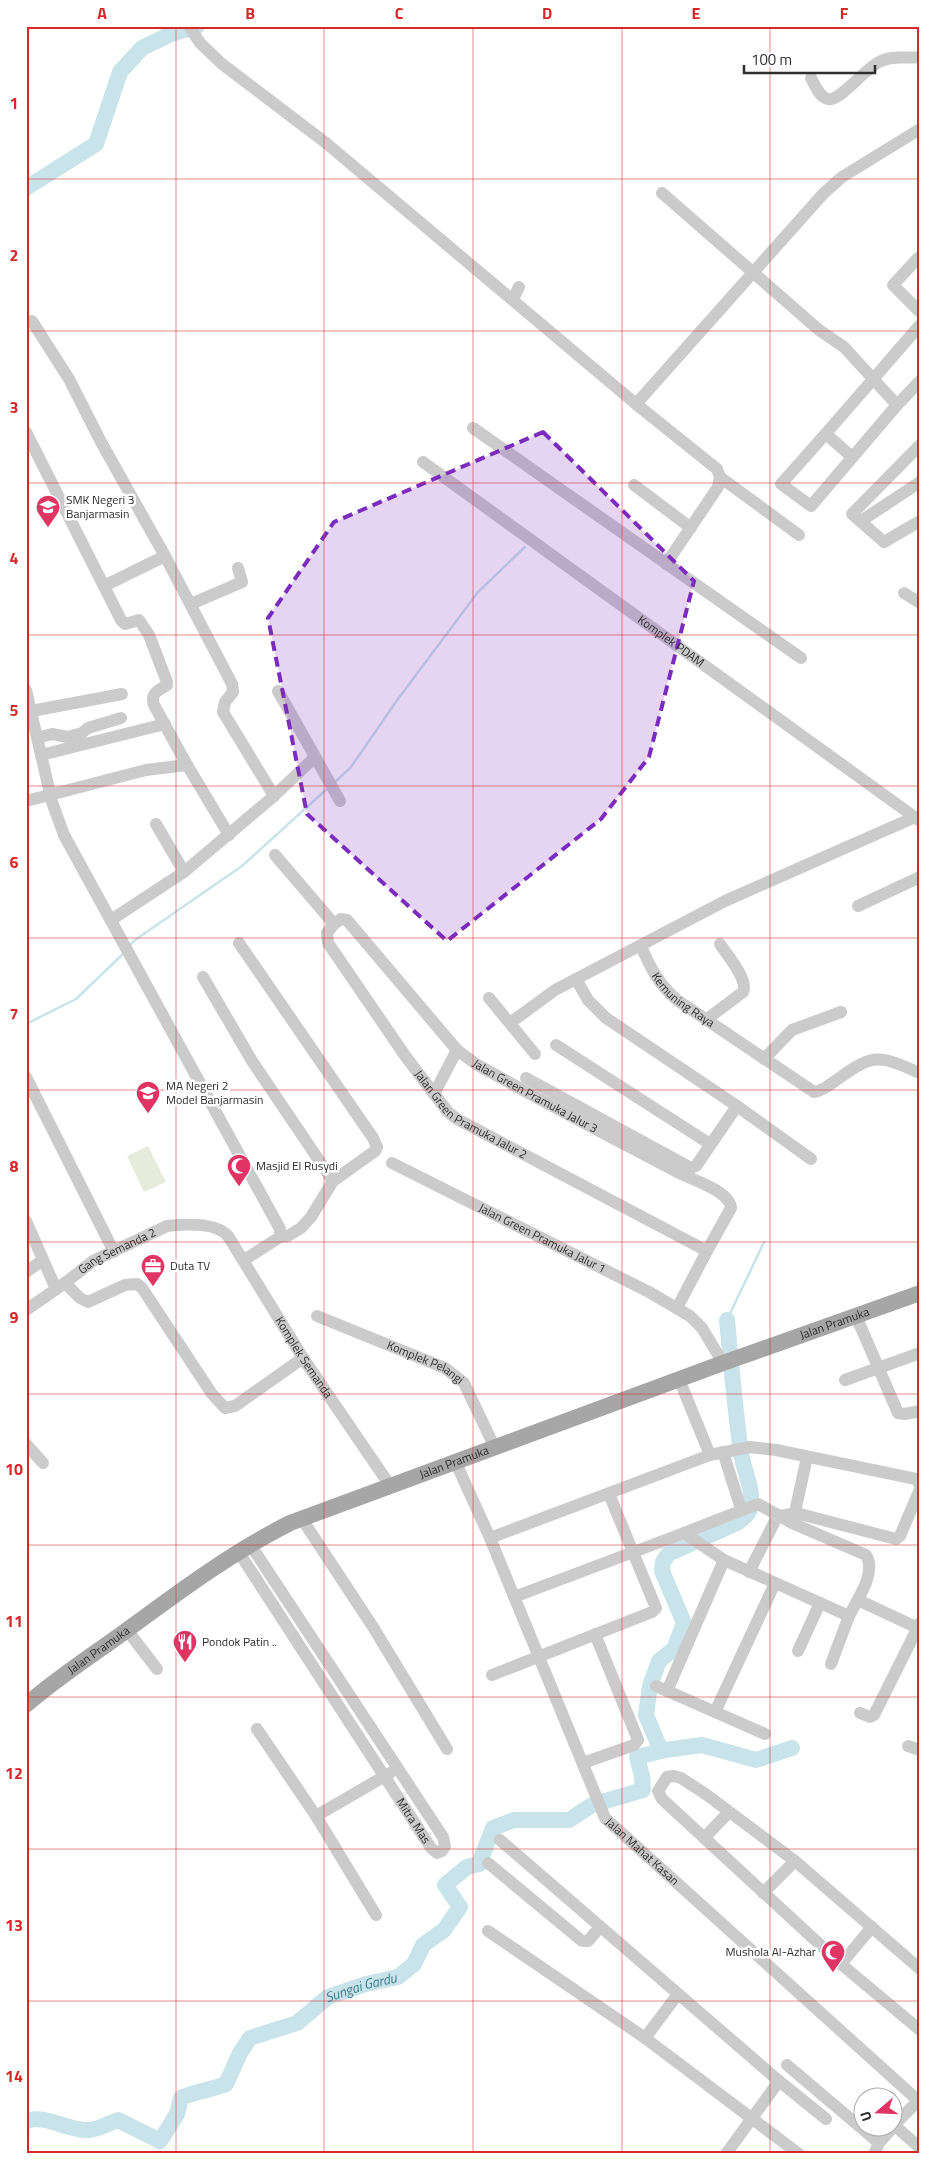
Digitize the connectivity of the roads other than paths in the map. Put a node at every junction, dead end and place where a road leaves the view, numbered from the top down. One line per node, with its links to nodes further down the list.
1 (191, 30): 9 (street)
2 (920, 57): 3 (street)
3 (811, 78)
4 (920, 128): 7 (street)
5 (662, 192): 7 (street)
6 (920, 260): 10 (street)
7 (752, 273): 13 (street); 15 (street)
8 (519, 287): 9 (street)
9 (513, 299): 15 (street)
10 (920, 312)
11 (32, 321): 30 (street)
12 (920, 325): 13 (street)
13 (872, 379): 16 (street); 19 (street)
14 (920, 380): 16 (street)
15 (636, 404): 23 (street)
16 (897, 405): 21 (street)
17 (473, 428): 31 (street)
18 (26, 432): 33 (street)
19 (826, 434): 21 (street); 21 (street)
20 (920, 445): 26 (street)
21 (852, 456)
22 (423, 462): 52 (street, Komplek PDAM)
23 (720, 477): 28 (street); 29 (street)
24 (920, 482): 26 (street)
25 (634, 485): 28 (street)
26 (861, 521): 27 (street)
27 (920, 521)
28 (690, 528): 31 (street)
29 (799, 534)
30 (165, 556): 33 (street); 36 (street)
31 (666, 564): 37 (street)
32 (238, 568): 36 (street)
33 (104, 586): 43 (street)
34 (904, 593): 35 (street)
35 (920, 603)
36 (191, 604): 50 (street)
37 (801, 658)
38 (26, 690): 41 (street)
39 (278, 691): 46 (street)
40 (122, 694): 41 (street)
41 (28, 712): 44 (street)
42 (120, 718): 44 (street)
43 (164, 724): 45 (street); 47 (street)
44 (37, 738): 45 (street)
45 (41, 755): 49 (street)
46 (315, 757): 48 (street); 50 (street)
47 (187, 765): 49 (street); 54 (street)
48 (334, 790)
49 (50, 793): 51 (street); 59 (street)
50 (274, 796): 54 (street)
51 (26, 801)
52 (917, 819): 63 (street)
53 (156, 824): 56 (street)
54 (229, 835): 56 (street)
55 (275, 855): 60 (street)
56 (184, 872): 59 (street)
57 (920, 876): 58 (street)
58 (858, 906)
59 (111, 920): 85 (street)
60 (334, 924): 71 (street, Jalan Green Pramuka Jalur 3); 77 (street, Jalan Green Pramuka Jalur 2)
61 (239, 943): 82 (street)
62 (720, 944): 68 (street)
63 (641, 946): 65 (street); 68 (street, Kemuning Raya)
64 (203, 977): 82 (street)
65 (576, 979): 69 (street); 78 (street)
66 (490, 998): 69 (street)
67 (842, 1012): 73 (street)
68 (707, 1019): 73 (street, Kemuning Raya)
69 (510, 1023): 72 (street)
70 (556, 1045): 79 (street)
71 (456, 1050): 77 (street); 86 (street, Jalan Green Pramuka Jalur 3)
72 (535, 1054)
73 (764, 1059): 74 (street, Kemuning Raya)
74 (920, 1073)
75 (26, 1078): 87 (street)
76 (526, 1078): 79 (street)
77 (434, 1094): 86 (street, Jalan Green Pramuka Jalur 2)
78 (737, 1106): 79 (street); 80 (street)
79 (710, 1144)
80 (811, 1159)
81 (392, 1163): 93 (street, Jalan Green Pramuka Jalur 1)
82 (333, 1181): 85 (street)
83 (26, 1220): 88 (street)
84 (220, 1229): 87 (street, Gang Semanda 2); 89 (street, Komplek Semanda)
85 (280, 1237): 89 (street)
86 (707, 1251): 93 (street)
87 (114, 1252): 91 (street, Gang Semanda 2)
88 (44, 1260): 90 (street); 91 (street)
89 (244, 1260): 98 (street, Komplek Semanda)
90 (26, 1272)
91 (61, 1286): 94 (street, Gang Semanda 2); 98 (street)
92 (920, 1293): 96 (main road, Jalan Pramuka)
93 (677, 1308): 99 (street, Jalan Green Pramuka Jalur 1)
94 (26, 1310)
95 (317, 1316): 105 (street, Komplek Pelangi)
96 (856, 1316): 99 (main road, Jalan Pramuka); 100 (street)
97 (920, 1353): 100 (street)
98 (303, 1358): 110 (street, Komplek Semanda)
99 (726, 1362): 101 (main road, Jalan Pramuka)
100 (880, 1368): 102 (street); 103 (street)
101 (679, 1379): 105 (main road, Jalan Pramuka); 106 (street)
102 (845, 1380)
103 (920, 1411)
104 (27, 1448): 108 (street)
105 (495, 1448): 109 (main road, Jalan Pramuka)
106 (722, 1452): 107 (street); 112 (street); 113 (street)
107 (806, 1457): 111 (street); 116 (street)
108 (43, 1463)
109 (456, 1463): 110 (main road, Jalan Pramuka); 117 (street, Jalan Mahat Kasan)
110 (391, 1486): 115 (main road, Jalan Pramuka)
111 (920, 1487): 116 (street)
112 (609, 1494): 117 (street); 120 (street)
113 (748, 1507): 114 (street); 118 (street)
114 (780, 1515): 116 (street); 122 (street)
115 (302, 1518): 119 (main road, Jalan Pramuka); 142 (street)
116 (794, 1518): 125 (street)
117 (490, 1538): 124 (street, Jalan Mahat Kasan)
118 (691, 1538): 120 (street); 121 (street)
119 (244, 1548): 129 (main road, Jalan Pramuka); 136 (street, Mitra Mas)
120 (634, 1552): 124 (street); 130 (street)
121 (724, 1560): 122 (street); 138 (street)
122 (749, 1572): 123 (street)
123 (774, 1583): 126 (street); 138 (street)
124 (514, 1597): 132 (street, Jalan Mahat Kasan)
125 (858, 1600): 127 (street); 128 (street)
126 (820, 1603): 127 (street); 131 (street)
127 (849, 1616): 133 (street)
128 (919, 1627): 139 (street)
129 (127, 1630): 134 (street); 137 (main road, Jalan Pramuka)
130 (595, 1634): 132 (street); 143 (street)
131 (798, 1651)
132 (538, 1656): 135 (street); 143 (street, Jalan Mahat Kasan)
133 (832, 1664)
134 (156, 1669)
135 (492, 1675)
136 (331, 1681): 144 (street, Mitra Mas); 145 (street, Mitra Mas)
137 (26, 1705)
138 (715, 1712): 141 (street)
139 (860, 1713)
140 (258, 1729): 147 (street)
141 (765, 1734)
142 (447, 1749)
143 (583, 1763): 164 (street, Jalan Mahat Kasan)
144 (397, 1769): 145 (street); 145 (street, Mitra Mas)
145 (384, 1776): 147 (street)
146 (729, 1812): 148 (street); 148 (street); 150 (street)
147 (316, 1816): 153 (street)
148 (704, 1838): 152 (street)
149 (500, 1840): 154 (street)
150 (795, 1861): 152 (street); 155 (street)
151 (488, 1863): 154 (street)
152 (763, 1893): 157 (street)
153 (376, 1915)
154 (600, 1927): 159 (street)
155 (872, 1927): 157 (street); 158 (street)
156 (488, 1931): 161 (street)
157 (841, 1964): 160 (street)
158 (920, 1969)
159 (678, 1994): 161 (street); 163 (street)
160 (920, 2030)
161 (645, 2038): 166 (street)
162 (787, 2065): 170 (street)
163 (779, 2081): 166 (street); 167 (street)
164 (919, 2100): 165 (street, Jalan Mahat Kasan)
165 (904, 2115)
166 (751, 2116): 172 (street); 173 (street)
167 (826, 2119)
168 (904, 2135): 171 (street)
169 (884, 2138): 170 (street, Jalan Mahat Kasan)
170 (876, 2148)
171 (920, 2148)
172 (726, 2154)
173 (799, 2154)

